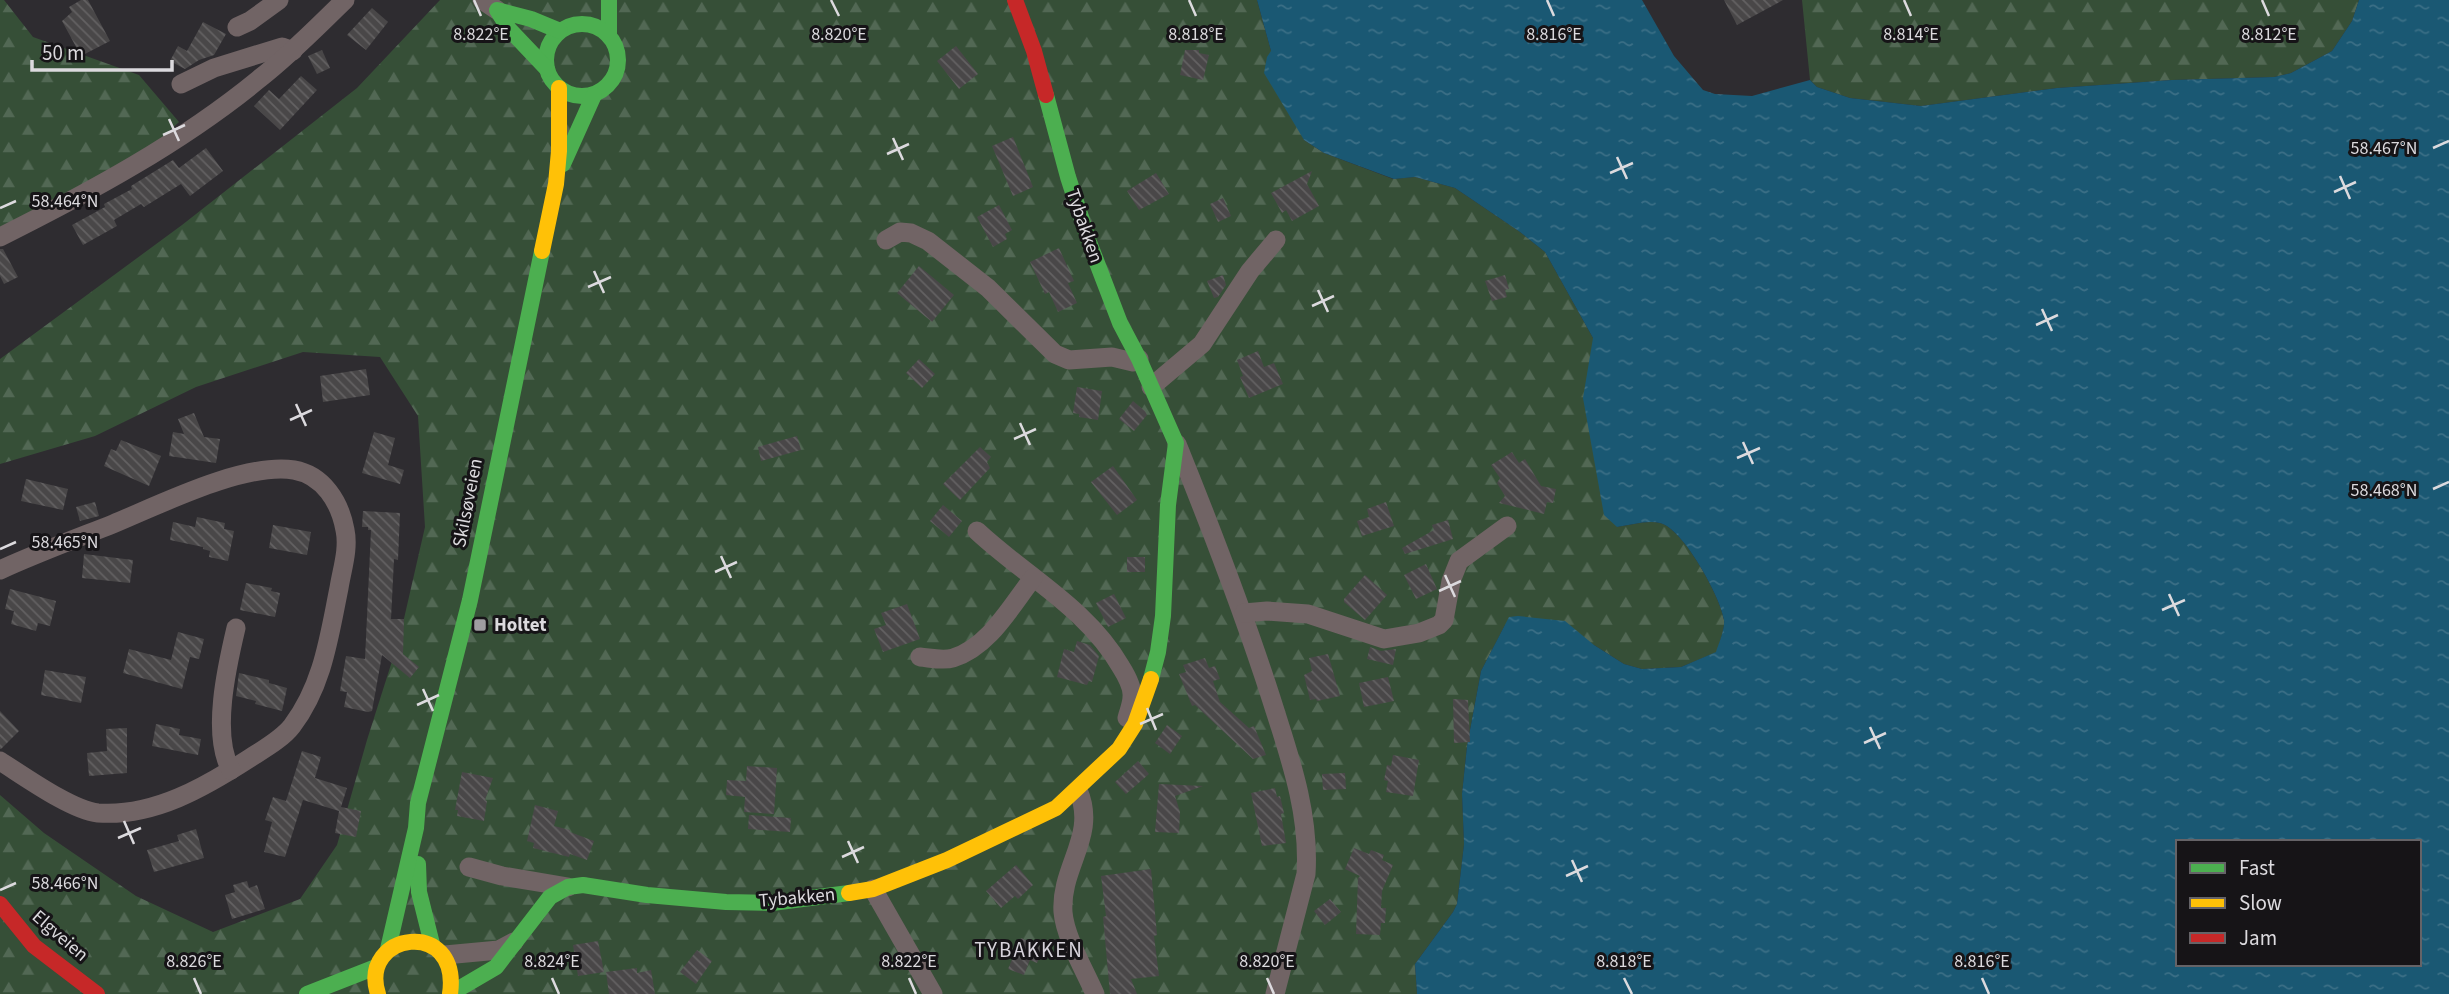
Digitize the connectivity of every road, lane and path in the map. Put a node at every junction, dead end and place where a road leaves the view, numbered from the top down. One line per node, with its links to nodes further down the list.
1 (279, 0): 7 (street)
2 (345, 0): 9 (street)
3 (609, 0): 8 (main road)
4 (1015, 0): 18 (main road, Tybakken)
5 (494, 3): 6 (main road); 10 (main road)
6 (571, 23): 8 (main road); 10 (main road)
7 (237, 27)
8 (609, 36): 13 (main road)
9 (293, 51): 11 (street); 15 (street)
10 (547, 69): 12 (main road)
11 (181, 84)
12 (559, 88): 13 (main road); 14 (main road, Skilsøveien)
13 (594, 95): 14 (main road, Skilsøveien)
14 (556, 184): 32 (main road, Skilsøveien)
15 (0, 237)
16 (886, 240): 18 (street)
17 (1276, 240): 19 (street)
18 (1139, 359): 19 (main road, Tybakken)
19 (1151, 387): 20 (main road, Tybakken)
20 (1176, 443): 25 (street, Tybakken); 28 (main road, Tybakken)
21 (1507, 526): 25 (street)
22 (977, 531): 24 (street)
23 (0, 570): 30 (street)
24 (1033, 578): 27 (street); 28 (street)
25 (1244, 613): 47 (street, Tybakken)
26 (236, 628): 30 (street)
27 (920, 657)
28 (1135, 724): 31 (main road, Tybakken)
29 (0, 761): 30 (street)
30 (231, 770)
31 (1078, 790): 35 (main road, Tybakken); 46 (street)
32 (416, 828): 38 (main road, Skilsøveien); 39 (main road, Skilsøveien)
33 (469, 867): 34 (street)
34 (568, 887): 35 (main road, Tybakken); 37 (main road)
35 (873, 889): 45 (street)
36 (0, 904): 41 (main road, Elgveien)
37 (518, 940): 39 (street); 44 (main road)
38 (388, 949): 39 (main road); 40 (main road)
39 (438, 950): 44 (main road, Skilsøveien)
40 (376, 967): 42 (main road); 43 (main road)
41 (97, 994)
42 (307, 994)
43 (378, 994)
44 (450, 994)
45 (933, 994)
46 (1095, 994)
47 (1275, 994)

